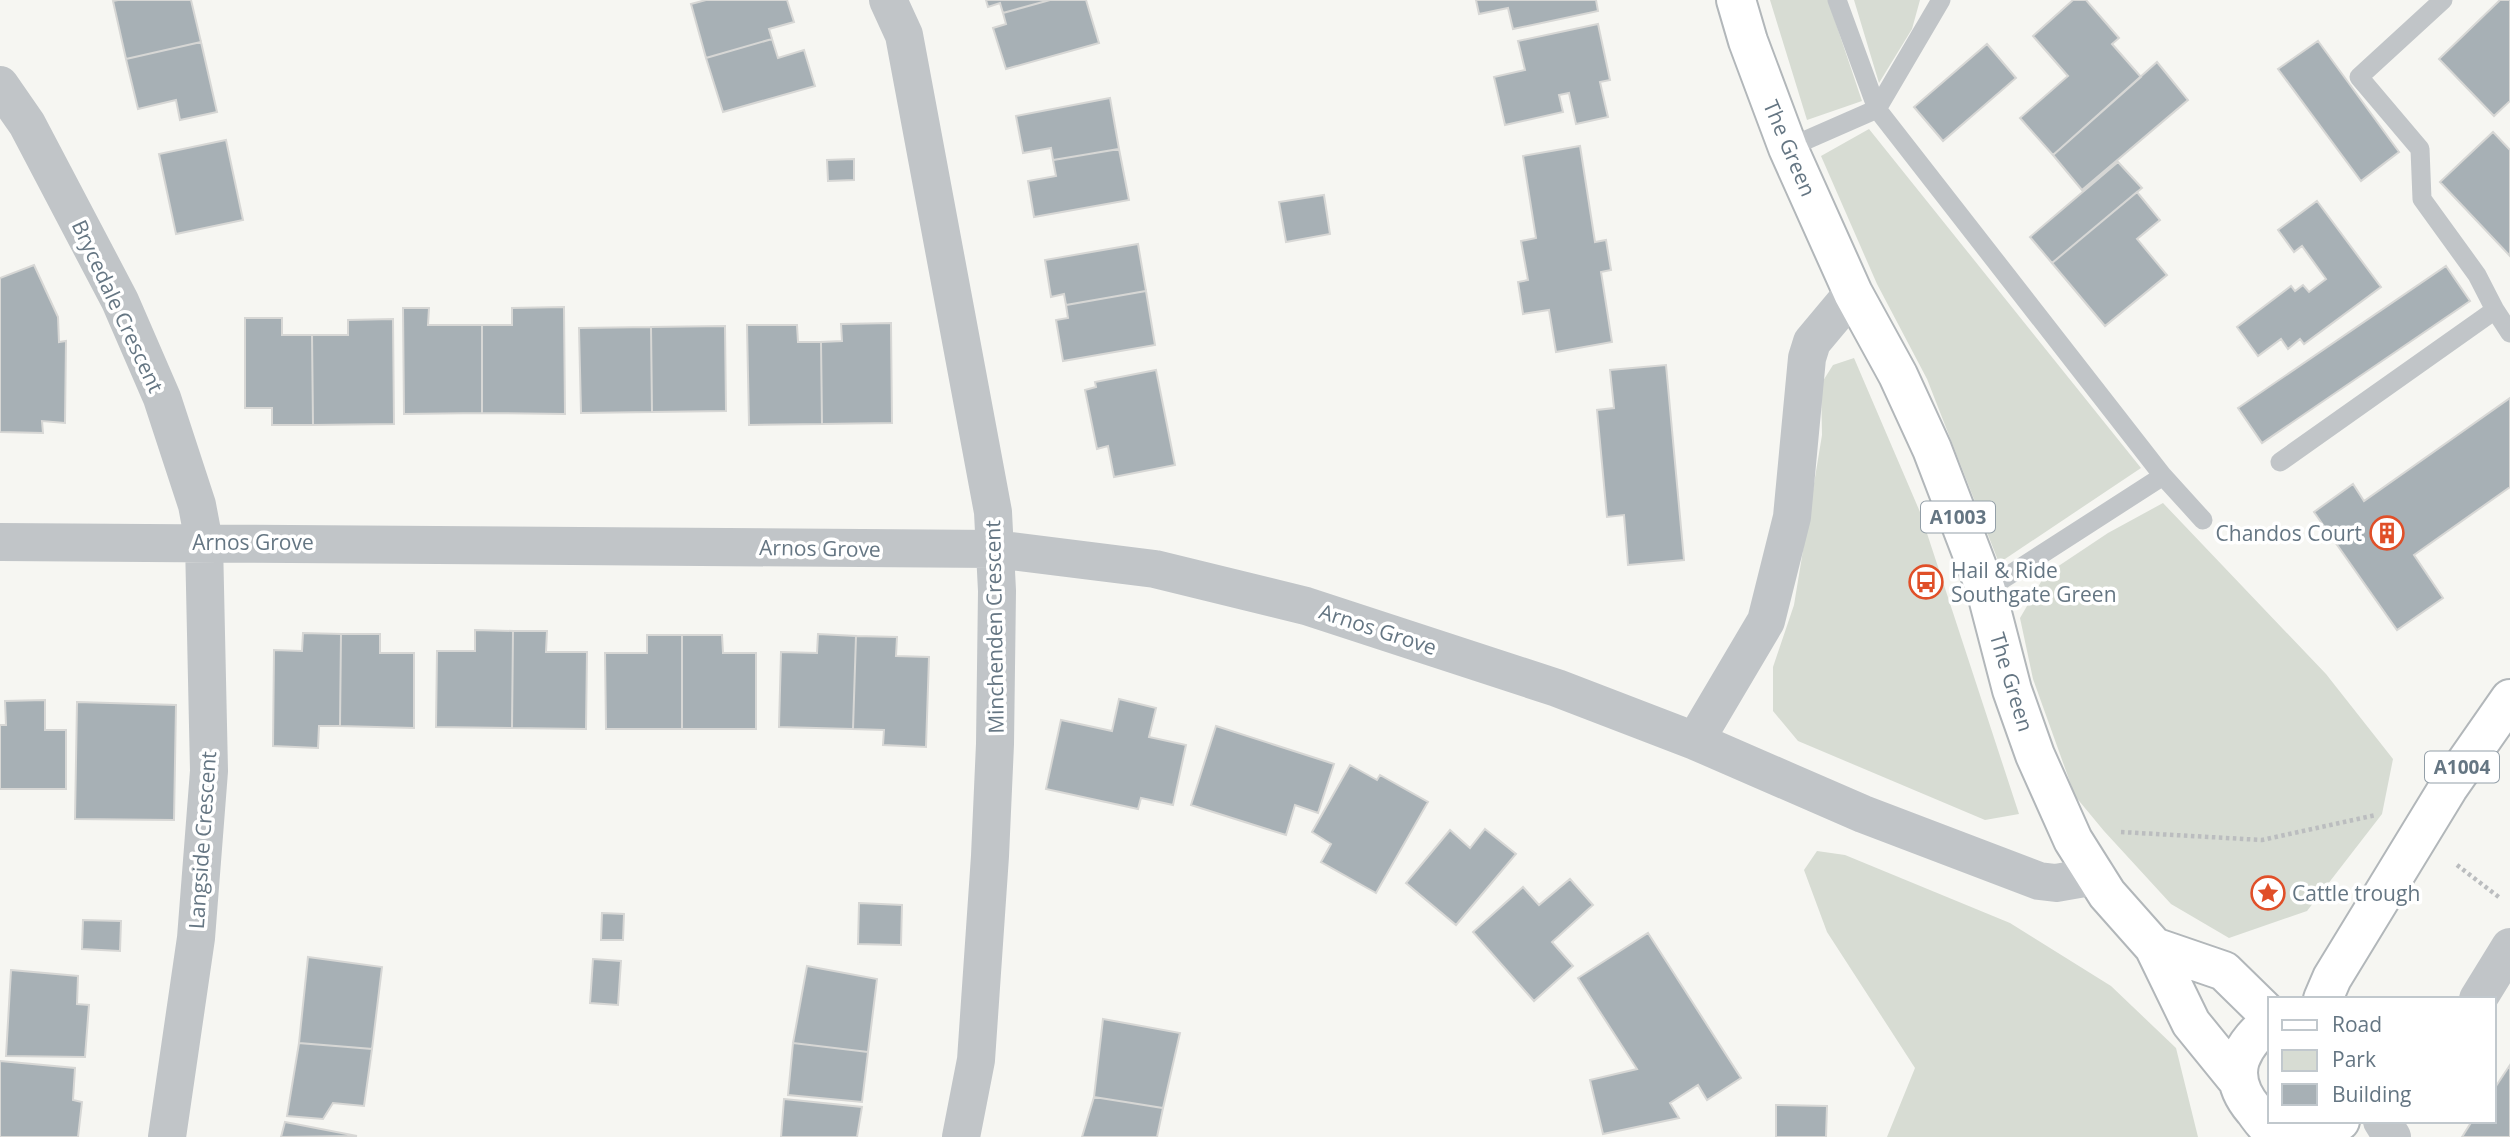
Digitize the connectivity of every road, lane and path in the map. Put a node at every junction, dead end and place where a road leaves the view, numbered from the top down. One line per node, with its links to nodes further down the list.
1 (888, 0): 17 (street, Minchenden Crescent)
2 (1736, 0): 8 (main road, The Green / A1003)
3 (1838, 0): 7 (lane)
4 (1941, 0): 7 (lane)
5 (2443, 0): 10 (lane)
6 (0, 85): 16 (street, Brycedale Crescent)
7 (1877, 109): 8 (lane); 13 (lane)
8 (1788, 148): 9 (main road, The Green / A1003)
9 (1853, 293): 18 (main road, The Green / A1003); 20 (street)
10 (2495, 310): 11 (lane); 12 (lane)
11 (2510, 332)
12 (2280, 462)
13 (2163, 476): 14 (lane); 18 (lane)
14 (2203, 520)
15 (0, 542): 16 (street, Arnos Grove)
16 (204, 542): 17 (street, Arnos Grove); 34 (street, Langside Crescent)
17 (995, 550): 20 (street, Arnos Grove); 35 (street, Minchenden Crescent)
18 (1986, 590): 22 (main road, The Green / A1003)
19 (2510, 699): 28 (main road, A1004)
20 (1695, 741): 24 (street)
21 (2382, 814): 22 (path)
22 (2073, 840): 24 (main road, The Green / A1003)
23 (2458, 865): 25 (path)
24 (2096, 876): 26 (main road, The Green / A1003)
25 (2500, 898)
26 (2154, 947): 30 (main road, The Green / A1003); 32 (main road)
27 (2510, 947): 29 (street)
28 (2324, 997)
29 (2479, 997)
30 (2268, 1017)
31 (2268, 1021): 32 (main road)
32 (2241, 1089): 33 (main road); 36 (main road)
33 (2324, 1132)
34 (167, 1137)
35 (961, 1137)
36 (2238, 1137)

